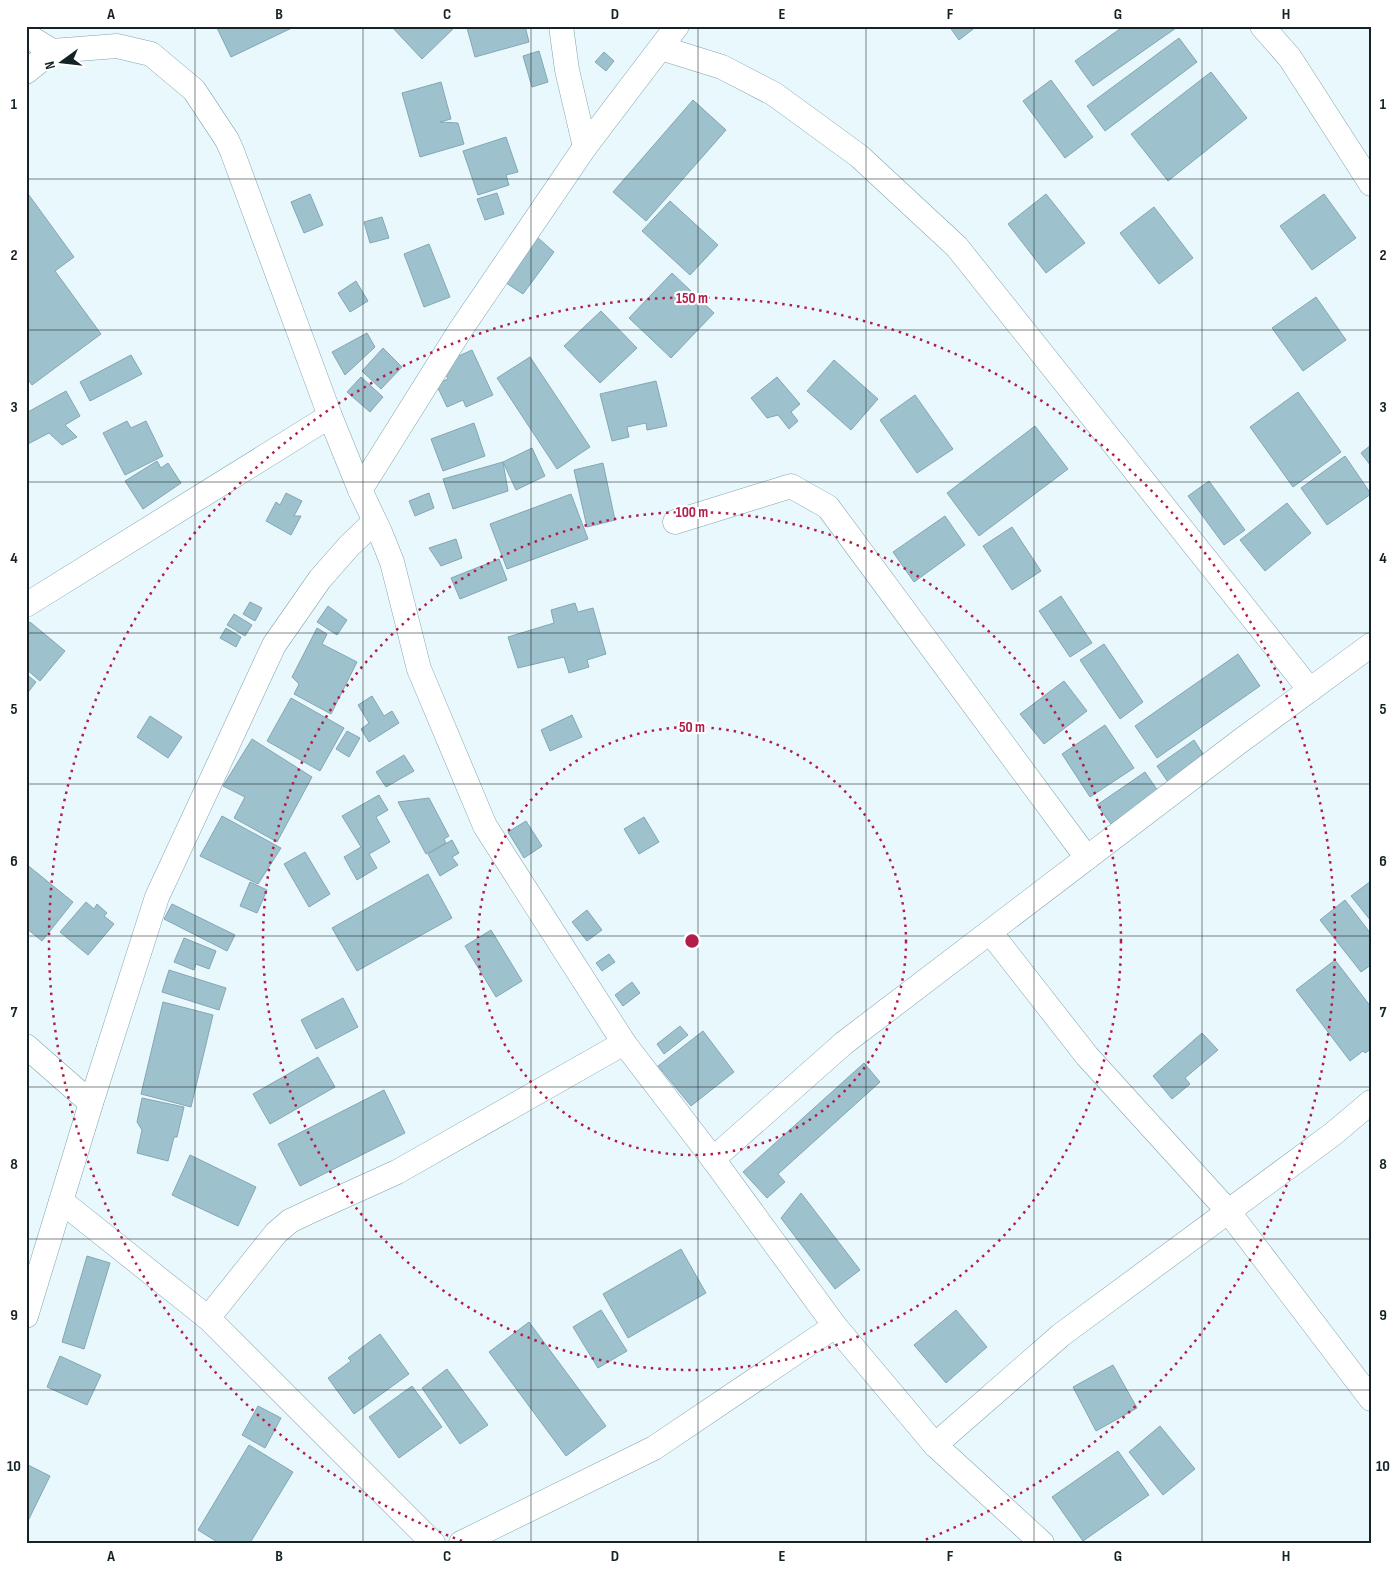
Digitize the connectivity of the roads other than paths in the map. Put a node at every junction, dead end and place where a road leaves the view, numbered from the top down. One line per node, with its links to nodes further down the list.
1 (561, 26): 8 (street)
2 (677, 26): 5 (street)
3 (1262, 26): 9 (street)
4 (26, 35): 6 (street)
5 (661, 48): 8 (street); 16 (street)
6 (52, 51): 7 (street); 10 (street)
7 (26, 72)
8 (585, 147): 11 (street)
9 (1371, 184)
10 (330, 416): 11 (street); 14 (street)
11 (360, 490): 12 (street)
12 (374, 522): 19 (street); 22 (street)
13 (675, 522): 17 (street)
14 (26, 605)
15 (1371, 645): 16 (street)
16 (1310, 690): 17 (street)
17 (1087, 858): 18 (street)
18 (990, 932): 23 (street); 25 (street)
19 (624, 1043): 23 (street); 27 (street)
20 (26, 1046): 22 (street)
21 (1371, 1102): 25 (street)
22 (91, 1103): 24 (street)
23 (713, 1159): 28 (street)
24 (61, 1200): 26 (street); 27 (street)
25 (1228, 1211): 29 (street); 30 (street)
26 (26, 1316)
27 (208, 1318): 31 (street)
28 (835, 1326): 30 (street); 32 (street)
29 (1371, 1399)
30 (935, 1445): 33 (street)
31 (433, 1543)
32 (461, 1543)
33 (1042, 1543)

